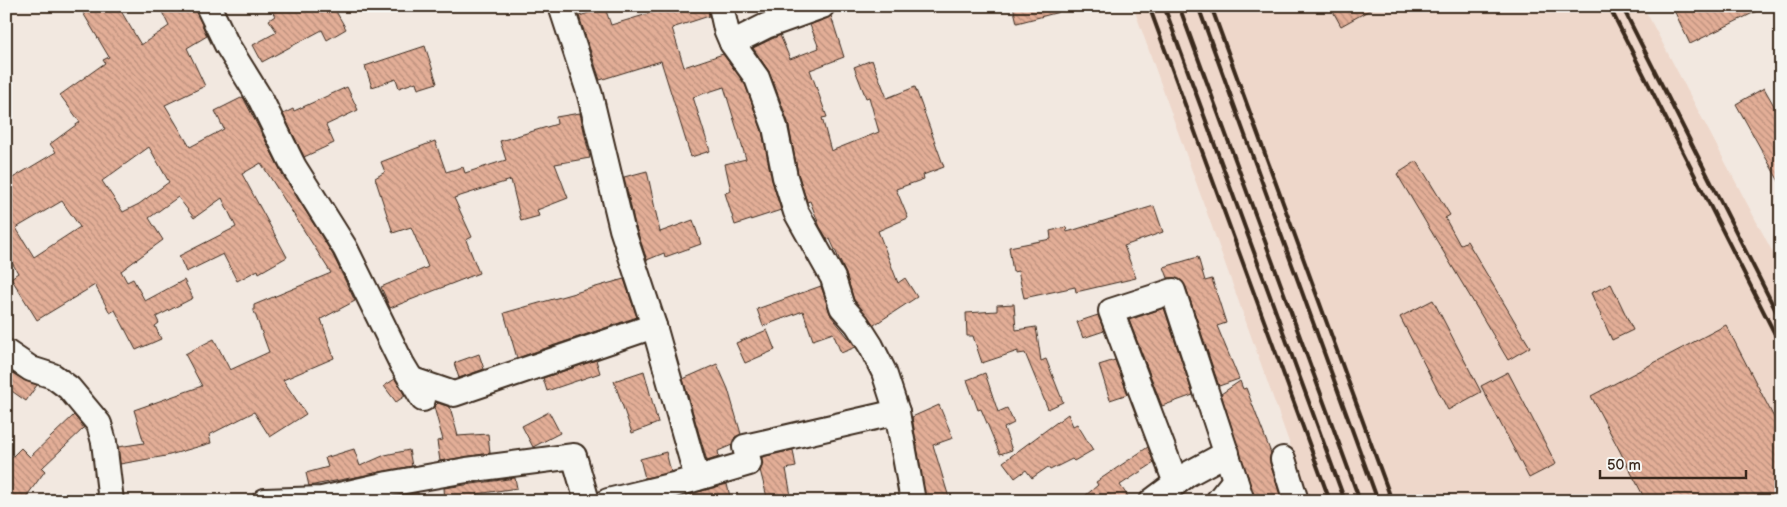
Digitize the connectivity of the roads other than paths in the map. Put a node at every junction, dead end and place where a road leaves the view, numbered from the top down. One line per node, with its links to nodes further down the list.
1 (208, 6): 6 (street)
2 (561, 6): 6 (street)
3 (721, 6): 5 (street)
4 (822, 6): 5 (street)
5 (732, 42): 8 (street)
6 (654, 326): 11 (street)
7 (6, 352): 14 (street)
8 (896, 412): 11 (street); 18 (street)
9 (1226, 453): 12 (street); 12 (street); 13 (street)
10 (1283, 459): 21 (street)
11 (697, 478): 17 (street)
12 (1176, 483): 19 (street)
13 (1239, 491): 20 (street)
14 (111, 501)
15 (265, 501): 16 (street)
16 (587, 501)
17 (608, 501)
18 (913, 501)
19 (1152, 501)
20 (1218, 501)
21 (1296, 501)

